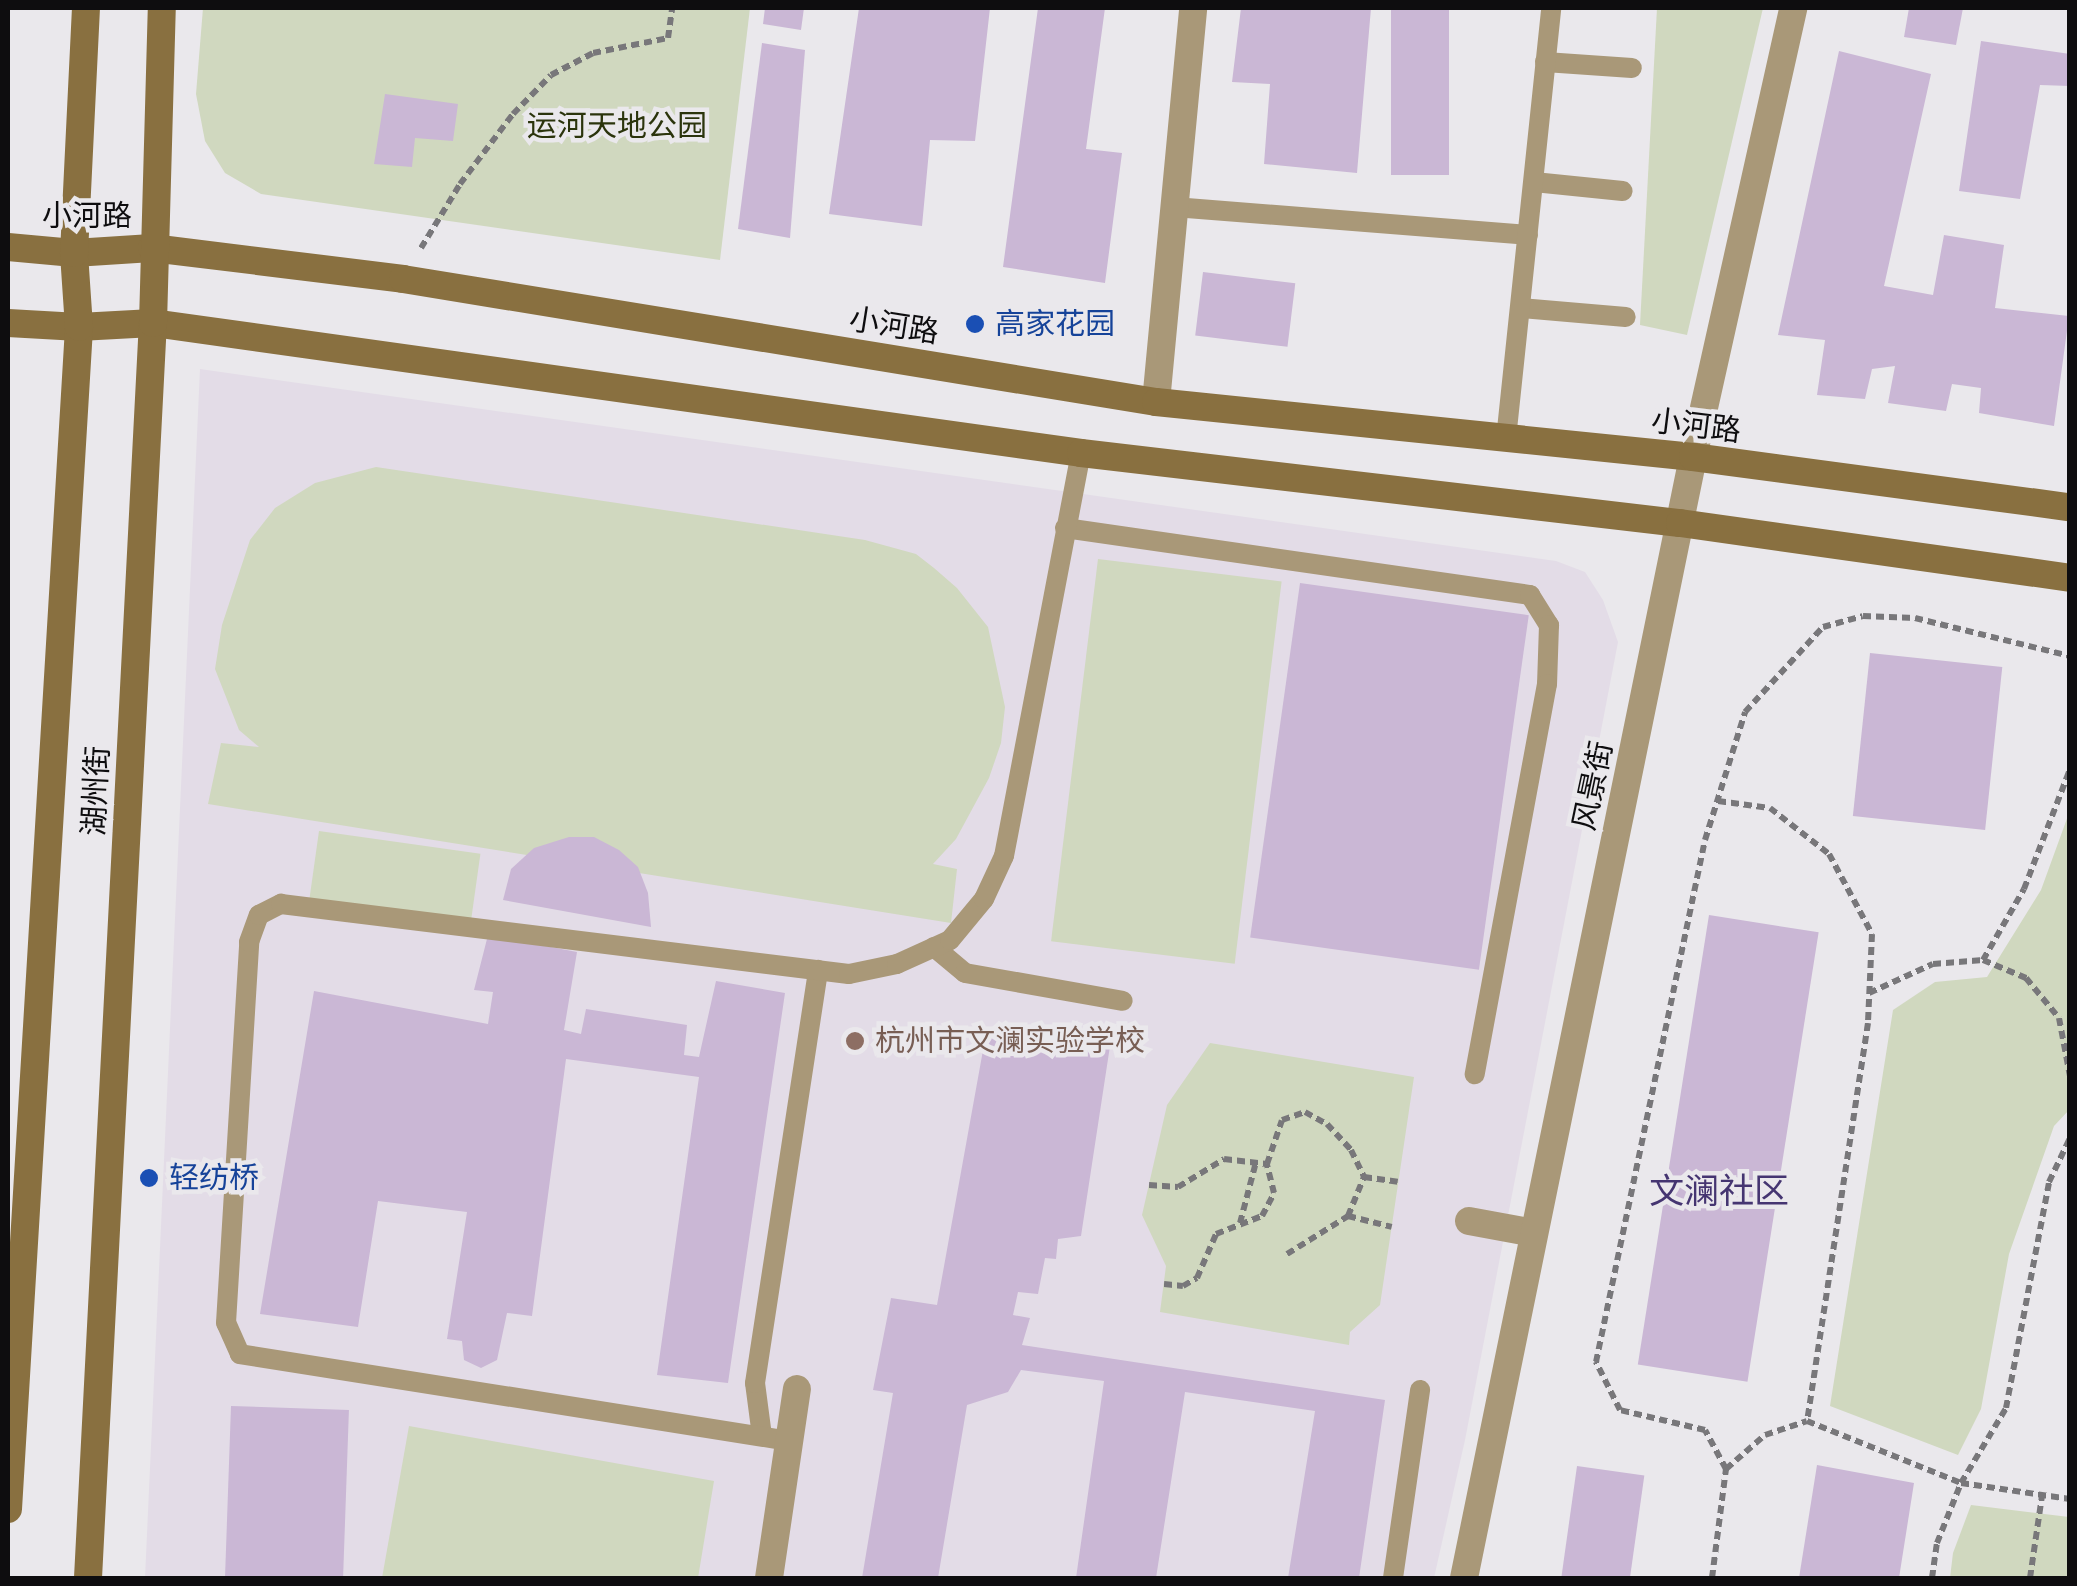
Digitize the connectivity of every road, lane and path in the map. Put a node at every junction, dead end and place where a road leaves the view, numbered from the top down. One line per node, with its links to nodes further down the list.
1 (86, 8): 15 (main road, 湖州街)
2 (162, 8): 14 (main road, 湖州街)
3 (672, 8): 16 (path)
4 (1193, 8): 11 (street)
5 (1551, 8): 7 (lane)
6 (1793, 8): 25 (street, 风景街)
7 (1546, 62): 8 (lane); 9 (lane)
8 (1632, 68)
9 (1534, 182): 10 (lane); 12 (lane)
10 (1623, 191)
11 (1174, 207): 12 (lane); 22 (street)
12 (1528, 235): 17 (lane)
13 (8, 247): 15 (main road, 小河路)
14 (152, 248): 15 (main road, 小河路); 16 (main road, 小河路); 19 (main road, 湖州街)
15 (74, 253): 21 (main road, 湖州街)
16 (403, 279): 22 (main road, 小河路)
17 (1521, 308): 18 (lane); 23 (lane)
18 (1626, 317)
19 (152, 322): 21 (main road); 24 (main road); 62 (main road, 湖州街)
20 (8, 323): 21 (main road)
21 (79, 327): 61 (main road, 湖州街)
22 (1156, 402): 23 (main road, 小河路)
23 (1506, 439): 25 (main road, 小河路)
24 (1081, 453): 27 (main road); 28 (lane)
25 (1693, 457): 26 (main road, 小河路); 27 (street, 风景街)
26 (2069, 501)
27 (1680, 524): 29 (main road); 50 (street, 风景街)
28 (1065, 528): 33 (lane); 38 (lane)
29 (2070, 578)
30 (2070, 656): 32 (path)
31 (2070, 769): 34 (path)
32 (1718, 801): 36 (path); 57 (path)
33 (934, 947): 35 (lane); 37 (lane)
34 (1983, 960): 36 (path); 39 (path)
35 (818, 970): 56 (lane); 56 (lane)
36 (1869, 993): 55 (path)
37 (1123, 1001)
38 (1475, 1074)
39 (2070, 1076)
40 (2070, 1138): 58 (path)
41 (1256, 1162): 42 (path); 45 (path); 48 (path)
42 (1267, 1164): 43 (path); 48 (path)
43 (1364, 1177): 44 (path); 46 (path)
44 (1398, 1182)
45 (1149, 1185)
46 (1348, 1216): 49 (path); 51 (path)
47 (1469, 1220): 50 (street)
48 (1240, 1224): 52 (path)
49 (1392, 1227)
50 (1534, 1233): 65 (street, 风景街)
51 (1287, 1254)
52 (1164, 1284)
53 (797, 1390): 56 (street)
54 (1420, 1390): 64 (lane)
55 (1807, 1421): 57 (path); 58 (path)
56 (776, 1438): 63 (street)
57 (1726, 1469): 66 (path)
58 (1961, 1483): 59 (path); 67 (path)
59 (2042, 1495): 60 (path); 68 (path)
60 (2070, 1499)
61 (8, 1508)
62 (88, 1578)
63 (769, 1578)
64 (1393, 1578)
65 (1464, 1578)
66 (1712, 1578)
67 (1932, 1578)
68 (2030, 1578)

